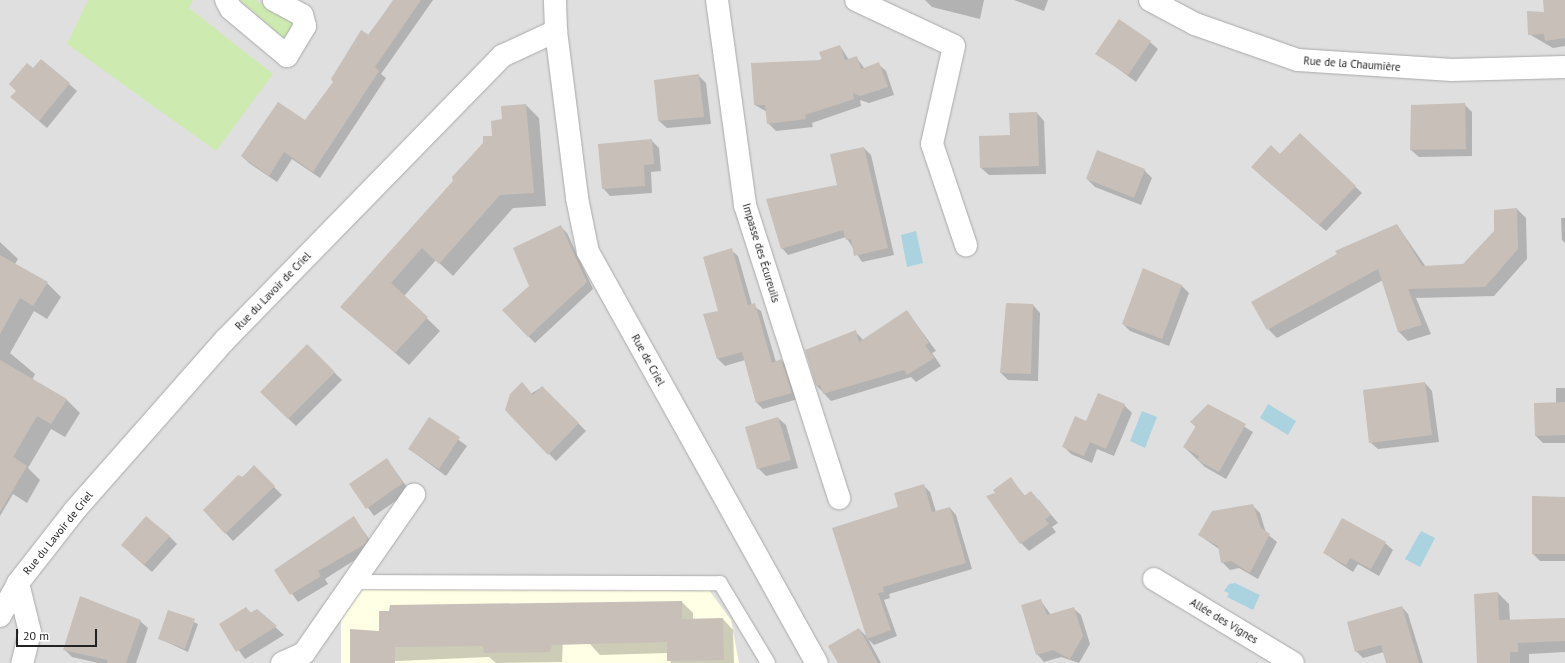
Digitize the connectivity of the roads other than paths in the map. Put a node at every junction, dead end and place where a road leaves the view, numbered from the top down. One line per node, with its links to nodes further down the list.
1 (226, 0): 2 (street)
2 (274, 0)
3 (555, 0): 7 (street, Rue de Criel)
4 (717, 0): 11 (street, Impasse des Écureuils)
5 (856, 0): 9 (street)
6 (1150, 0): 8 (street, Rue de la Chaumière)
7 (556, 31): 14 (street, Rue du Lavoir de Criel); 19 (street, Rue de Criel)
8 (1565, 68)
9 (966, 245)
10 (414, 495): 13 (street)
11 (839, 498)
12 (1154, 579): 20 (street, Allée des Vignes)
13 (350, 582): 17 (street); 18 (lane)
14 (18, 583): 15 (street, Rue du Lavoir de Criel); 16 (street, Rue du Lavoir de Criel)
15 (0, 616)
16 (22, 663)
17 (282, 663)
18 (768, 663)
19 (817, 663)
20 (1293, 663)

